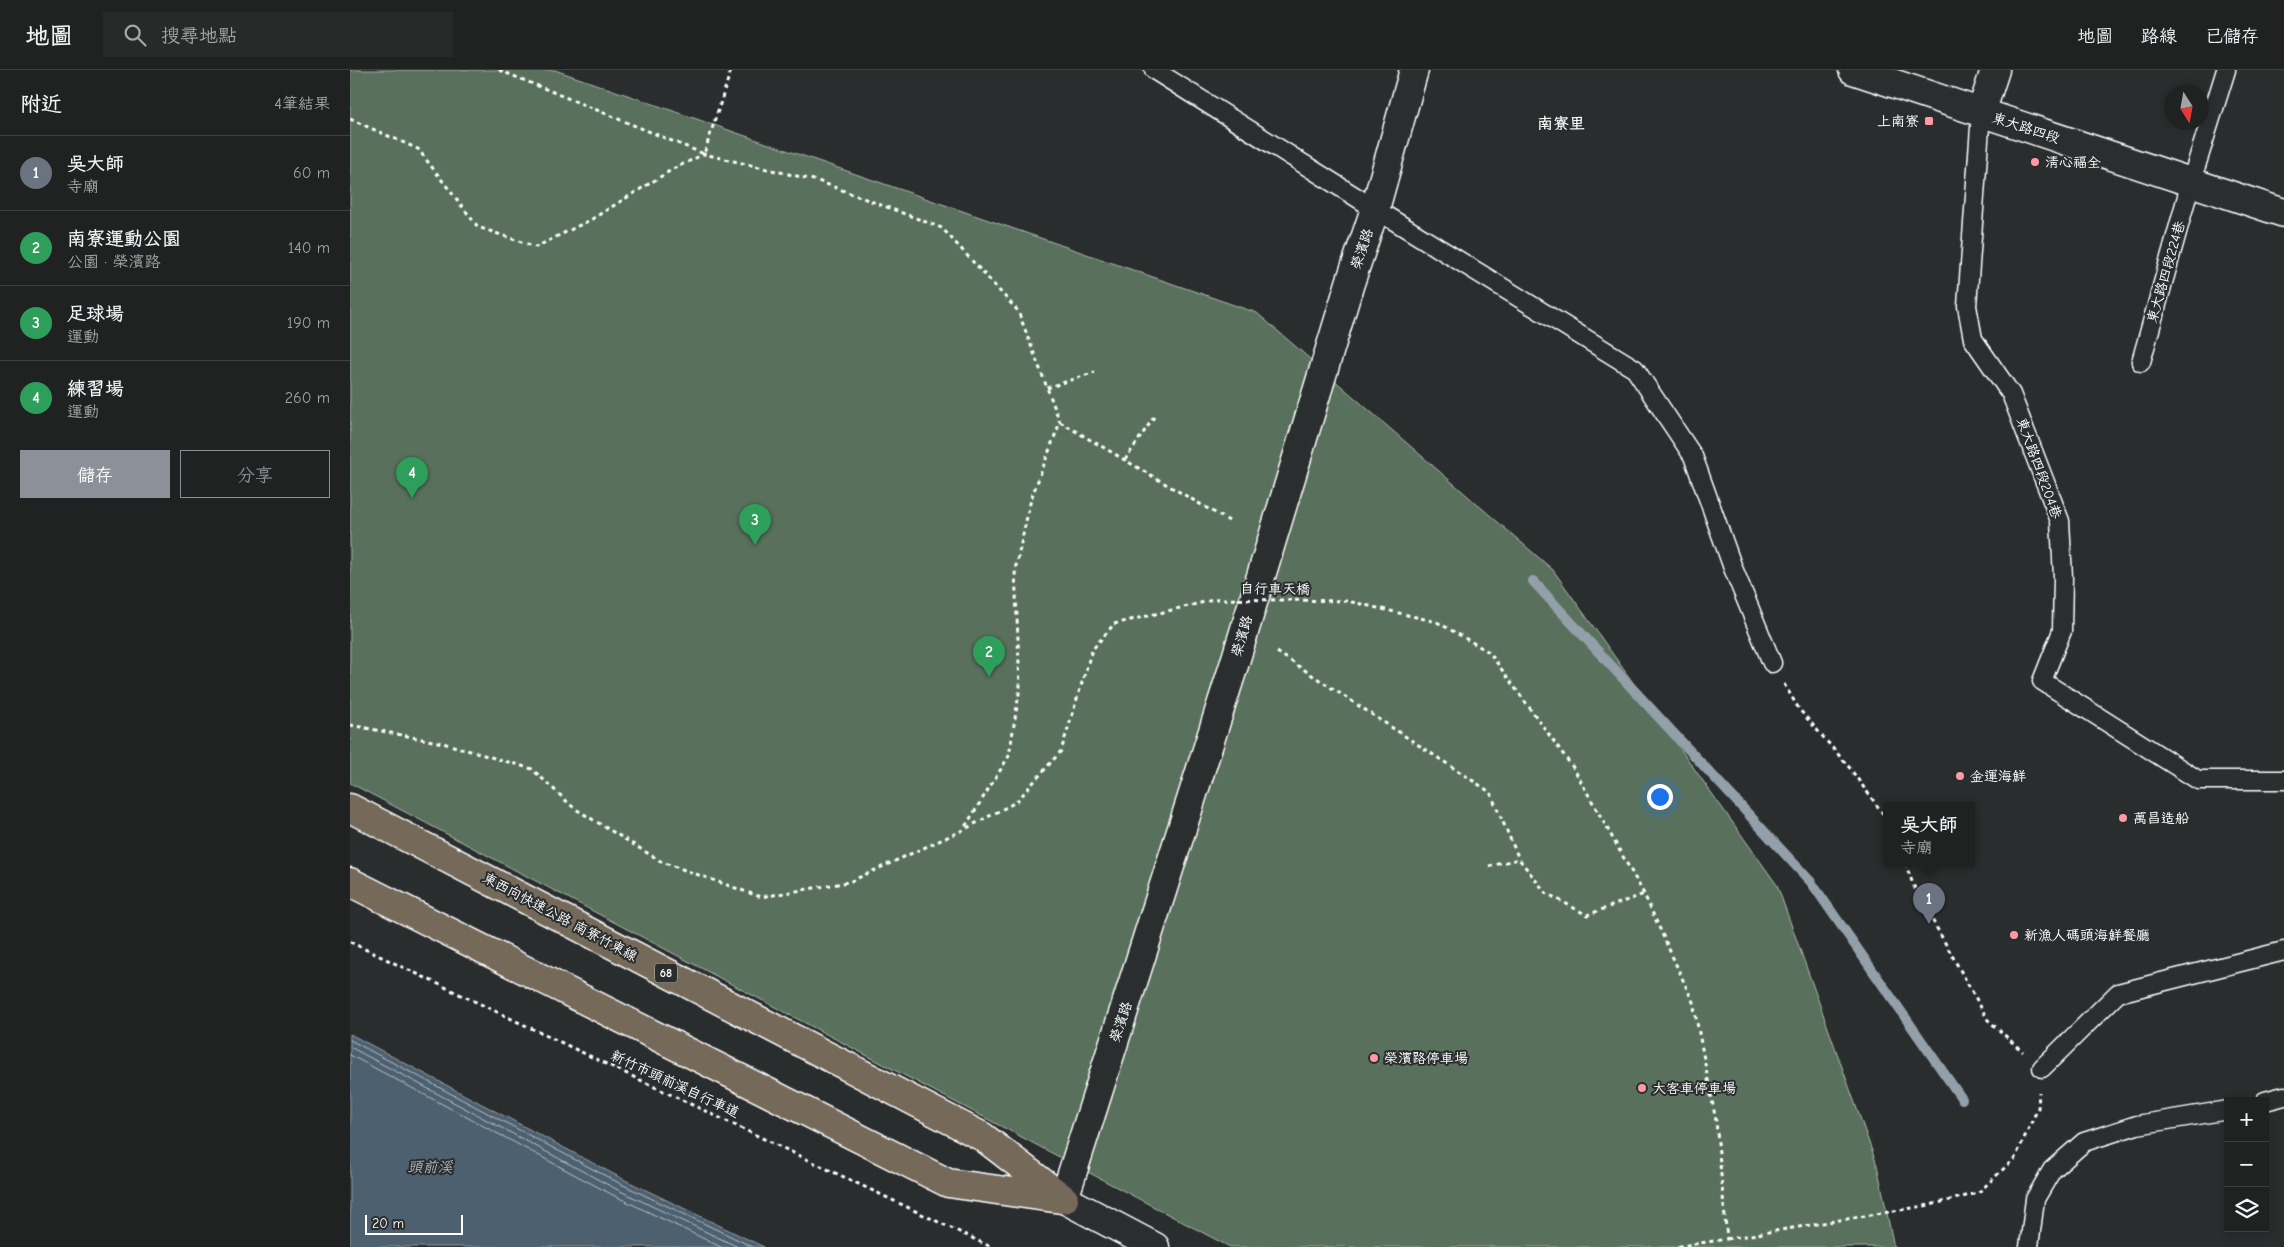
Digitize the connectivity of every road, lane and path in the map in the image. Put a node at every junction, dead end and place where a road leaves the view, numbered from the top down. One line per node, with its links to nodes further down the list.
1 (499, 70): 10 (path)
2 (731, 70): 10 (path)
3 (1154, 70): 12 (lane)
4 (1414, 70): 12 (street, 榮濱路)
5 (1853, 70): 8 (street, 東大路四段)
6 (1995, 70): 8 (street)
7 (2226, 70): 11 (lane, 東大路四段224巷)
8 (1982, 113): 11 (street, 東大路四段); 24 (lane, 東大路四段204巷)
9 (350, 119): 10 (path)
10 (704, 154): 16 (path)
11 (2191, 182): 13 (street, 東大路四段); 14 (lane, 東大路四段224巷)
12 (1375, 210): 22 (lane); 39 (street, 榮濱路)
13 (2284, 213)
14 (2141, 362)
15 (1095, 372): 16 (path)
16 (1047, 388): 18 (path)
17 (1154, 417): 19 (path)
18 (1060, 422): 19 (path); 27 (path)
19 (1125, 460): 20 (path)
20 (1229, 521)
21 (1277, 652): 28 (path)
22 (1772, 664): 26 (path)
23 (350, 725): 27 (path)
24 (2284, 780)
25 (350, 808): 39 (highway, 東西向快速公路 南寮竹東線 / 68)
26 (1883, 814)
27 (963, 830): 32 (path, 自行車天橋, bridge)
28 (1519, 859): 29 (path); 32 (path)
29 (1489, 866)
30 (1906, 867): 35 (path)
31 (350, 882): 39 (highway)
32 (1644, 894): 40 (path, 自行車天橋)
33 (350, 942): 41 (path, 新竹市頭前溪自行車道)
34 (2284, 952): 35 (lane)
35 (2042, 1068): 40 (path)
36 (2284, 1096): 37 (lane)
37 (2269, 1100)
38 (2224, 1111): 44 (lane)
39 (1064, 1199): 42 (street)
40 (1727, 1239): 43 (path)
41 (991, 1247)
42 (1155, 1247)
43 (1674, 1247)
44 (2029, 1247)

